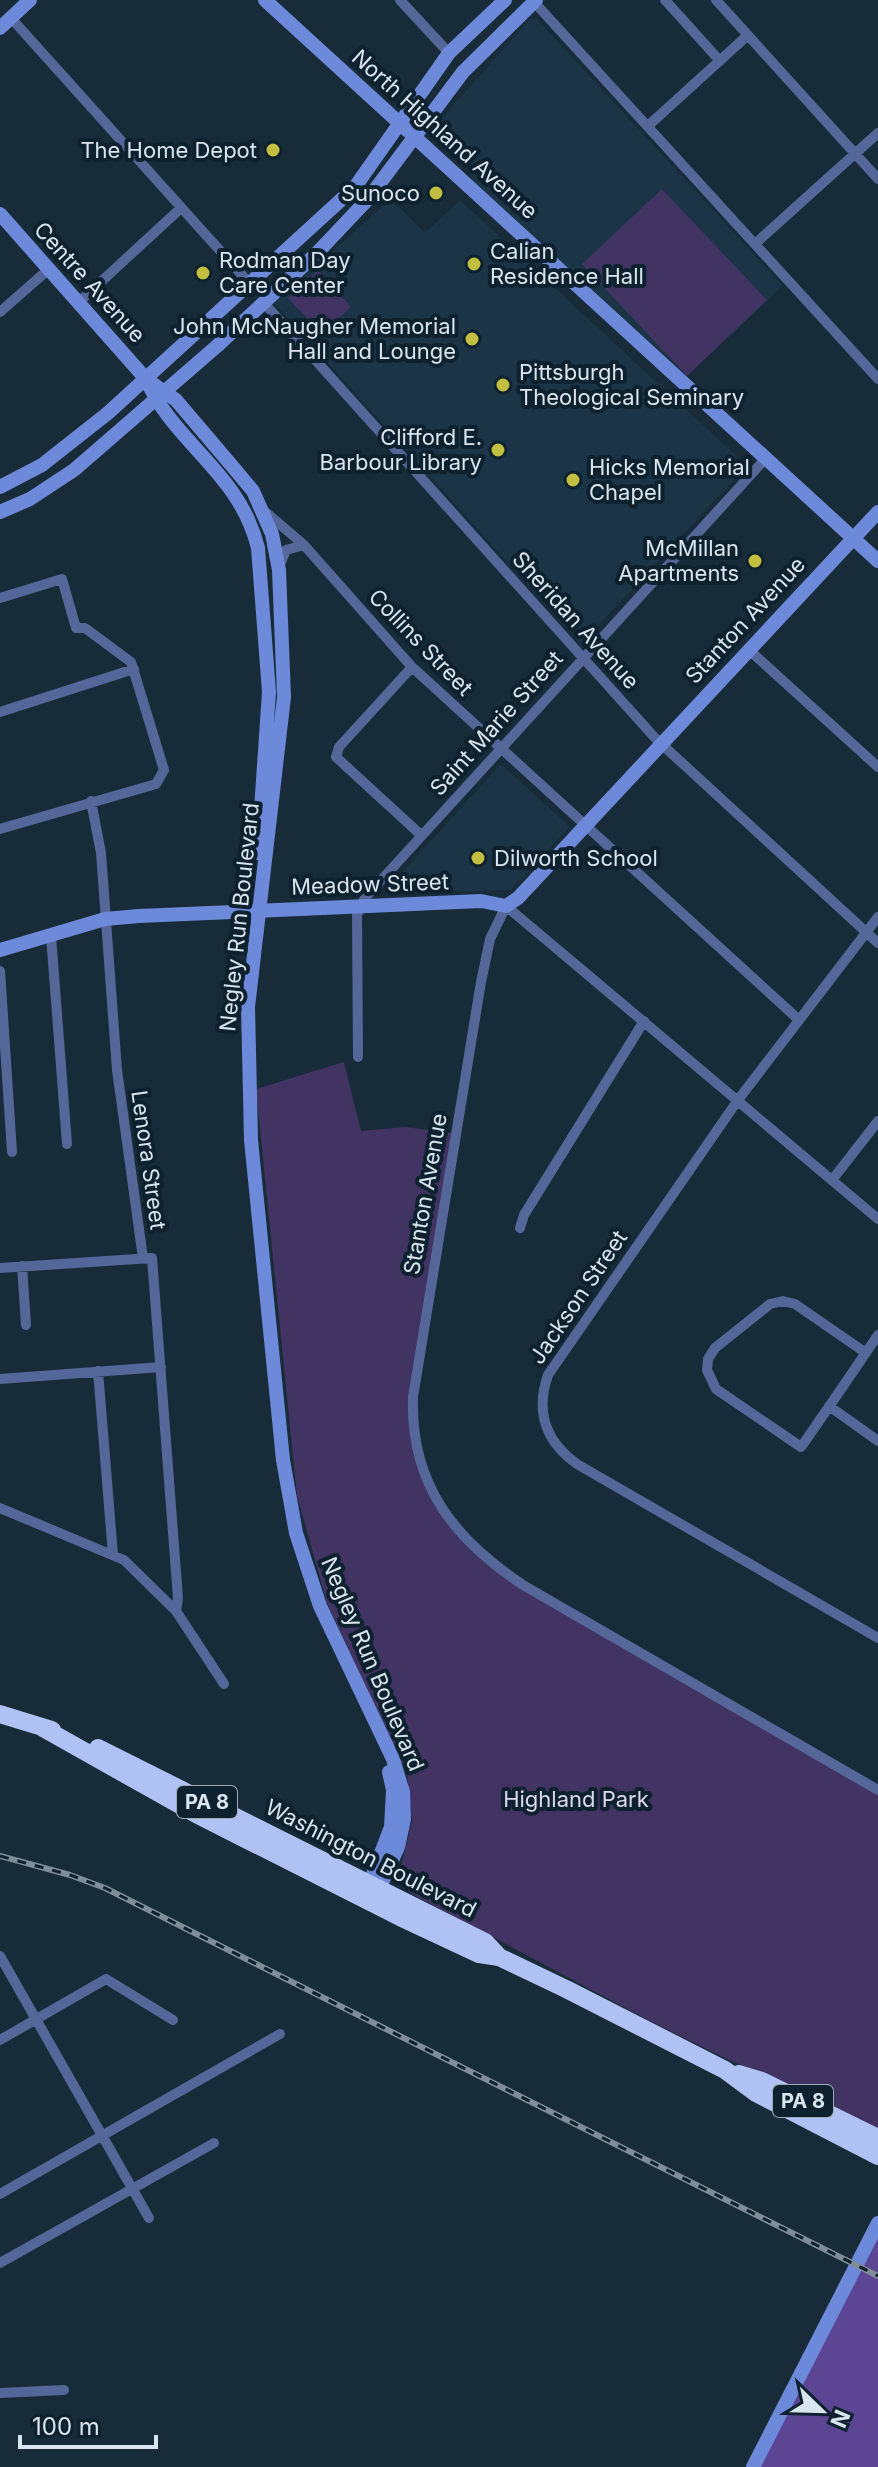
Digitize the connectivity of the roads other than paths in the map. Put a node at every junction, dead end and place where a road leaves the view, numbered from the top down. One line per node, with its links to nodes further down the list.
1 (30, 0): 8 (main road)
2 (265, 0): 12 (main road, North Highland Avenue)
3 (400, 0): 10 (street)
4 (505, 0): 10 (main road)
5 (665, 0): 11 (street)
6 (716, 0): 9 (street)
7 (535, 1): 13 (street); 15 (main road)
8 (5, 23): 18 (street)
9 (748, 35): 11 (street); 16 (street)
10 (449, 53): 12 (main road)
11 (720, 61): 13 (street)
12 (401, 125): 15 (main road, North Highland Avenue); 22 (main road)
13 (649, 125): 20 (street)
14 (878, 133): 16 (street)
15 (415, 137): 24 (main road); 29 (main road, North Highland Avenue)
16 (855, 153): 17 (street); 20 (street)
17 (878, 179)
18 (181, 208): 22 (street); 23 (street)
19 (0, 214): 21 (main road, Centre Avenue)
20 (756, 243): 27 (street)
21 (49, 269): 23 (main road, Centre Avenue); 25 (street)
22 (250, 284): 26 (main road)
23 (79, 302): 26 (main road, Centre Avenue)
24 (264, 303): 28 (main road); 40 (street, Sheridan Avenue)
25 (0, 312)
26 (146, 379): 28 (main road, Negley Run Boulevard); 30 (main road)
27 (878, 379)
28 (160, 395): 31 (main road, Negley Run Boulevard); 32 (main road); 89 (main road, Negley Run Boulevard)
29 (766, 458): 34 (main road, North Highland Avenue); 40 (street, Saint Marie Street)
30 (0, 487)
31 (262, 509): 35 (street, Collins Street); 37 (main road, Negley Run Boulevard)
32 (0, 512)
33 (878, 512): 34 (main road, Stanton Avenue)
34 (851, 537): 36 (main road, North Highland Avenue); 39 (main road, Stanton Avenue)
35 (304, 545): 37 (street); 41 (street, Collins Street)
36 (878, 561)
37 (279, 570): 89 (main road, Negley Run Boulevard)
38 (0, 598): 42 (street)
39 (748, 649): 44 (main road, Stanton Avenue); 46 (street)
40 (583, 657): 44 (street, Sheridan Avenue); 45 (street, Saint Marie Street)
41 (412, 667): 45 (street, Collins Street); 50 (street)
42 (134, 669): 43 (street); 47 (street)
43 (0, 712)
44 (661, 744): 48 (main road, Stanton Avenue); 55 (street, Sheridan Avenue)
45 (501, 748): 48 (street, Collins Street); 50 (street, Saint Marie Street)
46 (878, 767)
47 (91, 801): 49 (street); 54 (street, Lenora Street)
48 (585, 826): 52 (main road, Stanton Avenue); 60 (street, Collins Street)
49 (0, 829)
50 (421, 835): 51 (street, Saint Marie Street)
51 (361, 906): 52 (main road, Meadow Street); 54 (main road, Meadow Street, bridge); 62 (street)
52 (506, 906): 61 (street); 88 (street, Stanton Avenue)
53 (878, 917): 55 (street, Jackson Street)
54 (105, 919): 56 (main road, Meadow Street); 71 (street, Lenora Street)
55 (866, 932): 57 (street, Sheridan Avenue); 60 (street, Jackson Street)
56 (51, 936): 58 (main road, Meadow Street); 66 (street)
57 (878, 943)
58 (0, 950)
59 (0, 971): 63 (street)
60 (799, 1020): 64 (street, Jackson Street)
61 (644, 1021): 64 (street); 70 (street)
62 (358, 1057)
63 (4, 1078): 67 (street)
64 (738, 1100): 68 (street); 85 (street, Jackson Street)
65 (878, 1121): 68 (street)
66 (67, 1144)
67 (12, 1152)
68 (832, 1180): 69 (street)
69 (878, 1219)
70 (520, 1228)
71 (143, 1258): 72 (street); 77 (street, Lenora Street)
72 (22, 1266): 73 (street); 74 (street)
73 (0, 1268)
74 (26, 1325)
75 (878, 1335): 76 (street)
76 (866, 1353): 80 (street); 80 (street)
77 (161, 1367): 78 (street); 84 (street, Lenora Street)
78 (98, 1371): 79 (street); 83 (street)
79 (0, 1379)
80 (829, 1406): 81 (street)
81 (878, 1441)
82 (0, 1508): 83 (street)
83 (113, 1555): 84 (street)
84 (176, 1611): 86 (street)
85 (878, 1638)
86 (224, 1684)
87 (0, 1714): 89 (highway, Washington Boulevard / PA 8)
88 (878, 1790)
89 (371, 1891): 95 (highway, Washington Boulevard / PA 8)
90 (0, 1956): 91 (street)
91 (36, 2020): 92 (street); 94 (street); 96 (street)
92 (173, 2020)
93 (280, 2034): 96 (street)
94 (0, 2040)
95 (725, 2070): 97 (highway, Washington Boulevard / PA 8); 99 (highway, Washington Boulevard / PA 8)
96 (101, 2135): 100 (street); 101 (street)
97 (878, 2138)
98 (214, 2143): 100 (street)
99 (878, 2156)
100 (132, 2189): 102 (street); 104 (street)
101 (0, 2194)
102 (149, 2218)
103 (878, 2223): 107 (main road)
104 (0, 2263)
105 (64, 2390): 106 (street)
106 (0, 2393)
107 (753, 2467)

